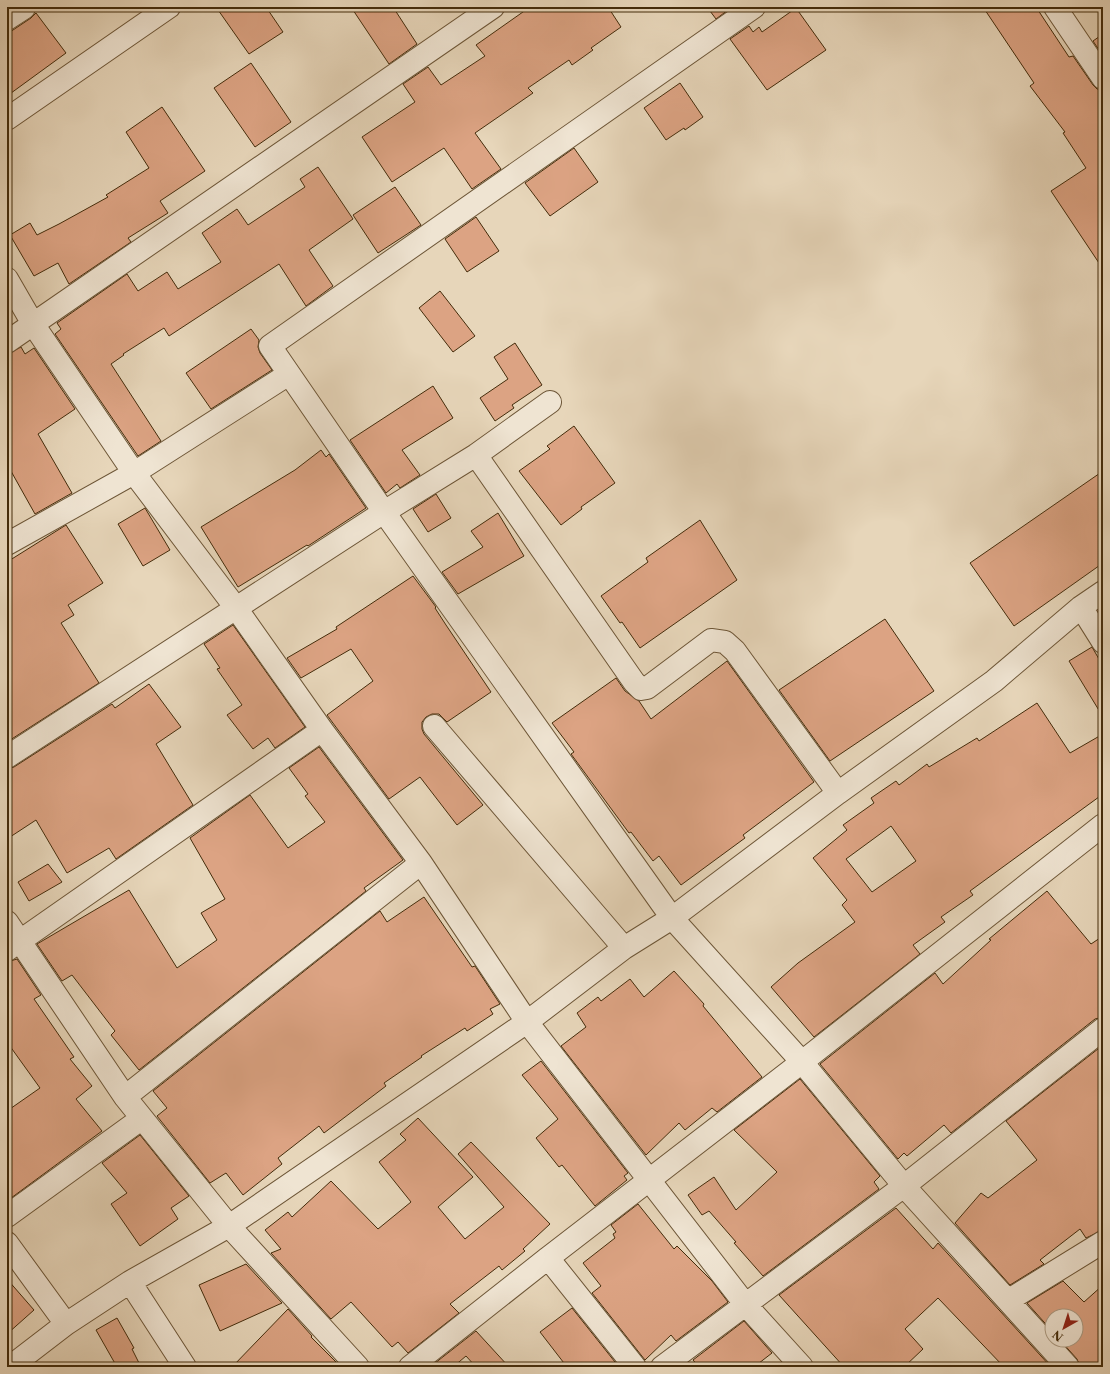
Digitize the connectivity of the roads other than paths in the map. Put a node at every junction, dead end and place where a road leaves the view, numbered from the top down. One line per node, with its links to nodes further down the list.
1 (169, 7): 6 (street)
2 (493, 7): 8 (street)
3 (754, 7): 10 (street)
4 (1055, 7): 5 (street)
5 (1103, 78)
6 (7, 119)
7 (7, 279): 8 (street)
8 (33, 324): 9 (street); 13 (street)
9 (7, 342)
10 (289, 374): 13 (street); 14 (street)
11 (550, 402): 12 (street)
12 (476, 455): 14 (street); 23 (street)
13 (134, 473): 15 (street); 18 (street)
14 (384, 512): 18 (street); 26 (street)
15 (7, 544)
16 (1103, 592): 17 (street)
17 (1081, 607): 19 (street); 23 (street)
18 (236, 608): 21 (street); 22 (street)
19 (1103, 642)
20 (434, 726): 29 (street)
21 (322, 730): 25 (street); 28 (street)
22 (7, 757)
23 (838, 793): 26 (street)
24 (1103, 825): 32 (street)
25 (421, 862): 30 (street); 33 (street)
26 (672, 918): 29 (street); 32 (street)
27 (7, 922): 28 (street)
28 (13, 946): 33 (street)
29 (624, 948): 30 (street)
30 (527, 1022): 35 (street); 38 (street)
31 (1103, 1029): 36 (street)
32 (802, 1062): 35 (street); 36 (street)
33 (125, 1097): 34 (street)
34 (141, 1119): 37 (street); 38 (street)
35 (649, 1180): 41 (street); 44 (street)
36 (904, 1186): 43 (street); 44 (street)
37 (7, 1216)
38 (229, 1226): 42 (street); 48 (street)
39 (1103, 1242): 43 (street)
40 (7, 1243): 45 (street)
41 (548, 1258): 49 (street); 50 (street)
42 (130, 1282): 45 (street); 47 (street)
43 (1010, 1300): 53 (street)
44 (745, 1304): 51 (street); 52 (street)
45 (66, 1324): 46 (street)
46 (10, 1367)
47 (184, 1367)
48 (358, 1367)
49 (410, 1367)
50 (635, 1367)
51 (662, 1367)
52 (802, 1367)
53 (1068, 1367)

